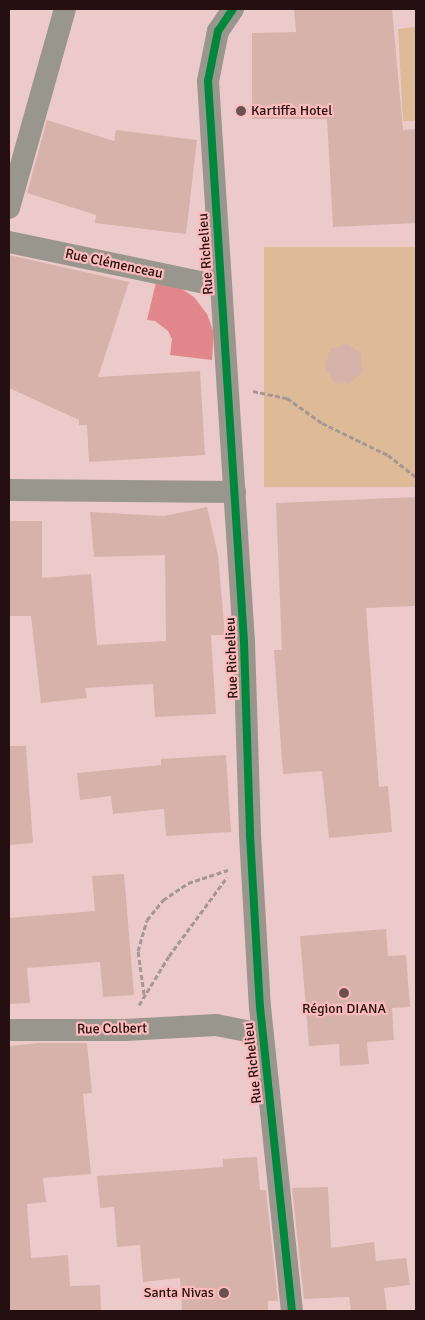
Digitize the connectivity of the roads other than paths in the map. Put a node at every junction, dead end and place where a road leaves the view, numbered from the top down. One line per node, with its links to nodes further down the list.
1 (65, 9): 3 (street)
2 (233, 9): 5 (street, Rue Richelieu)
3 (9, 208)
4 (9, 242): 5 (street, Rue Clémenceau)
5 (220, 286): 7 (street, Rue Richelieu)
6 (9, 490): 7 (street)
7 (235, 492): 8 (street, Rue Richelieu)
8 (260, 1007): 9 (street, Rue Colbert); 11 (street, Rue Richelieu)
9 (216, 1025): 10 (street, Rue Colbert); 11 (street, Rue Colbert)
10 (9, 1030)
11 (262, 1034): 12 (street, Rue Richelieu)
12 (292, 1311)

